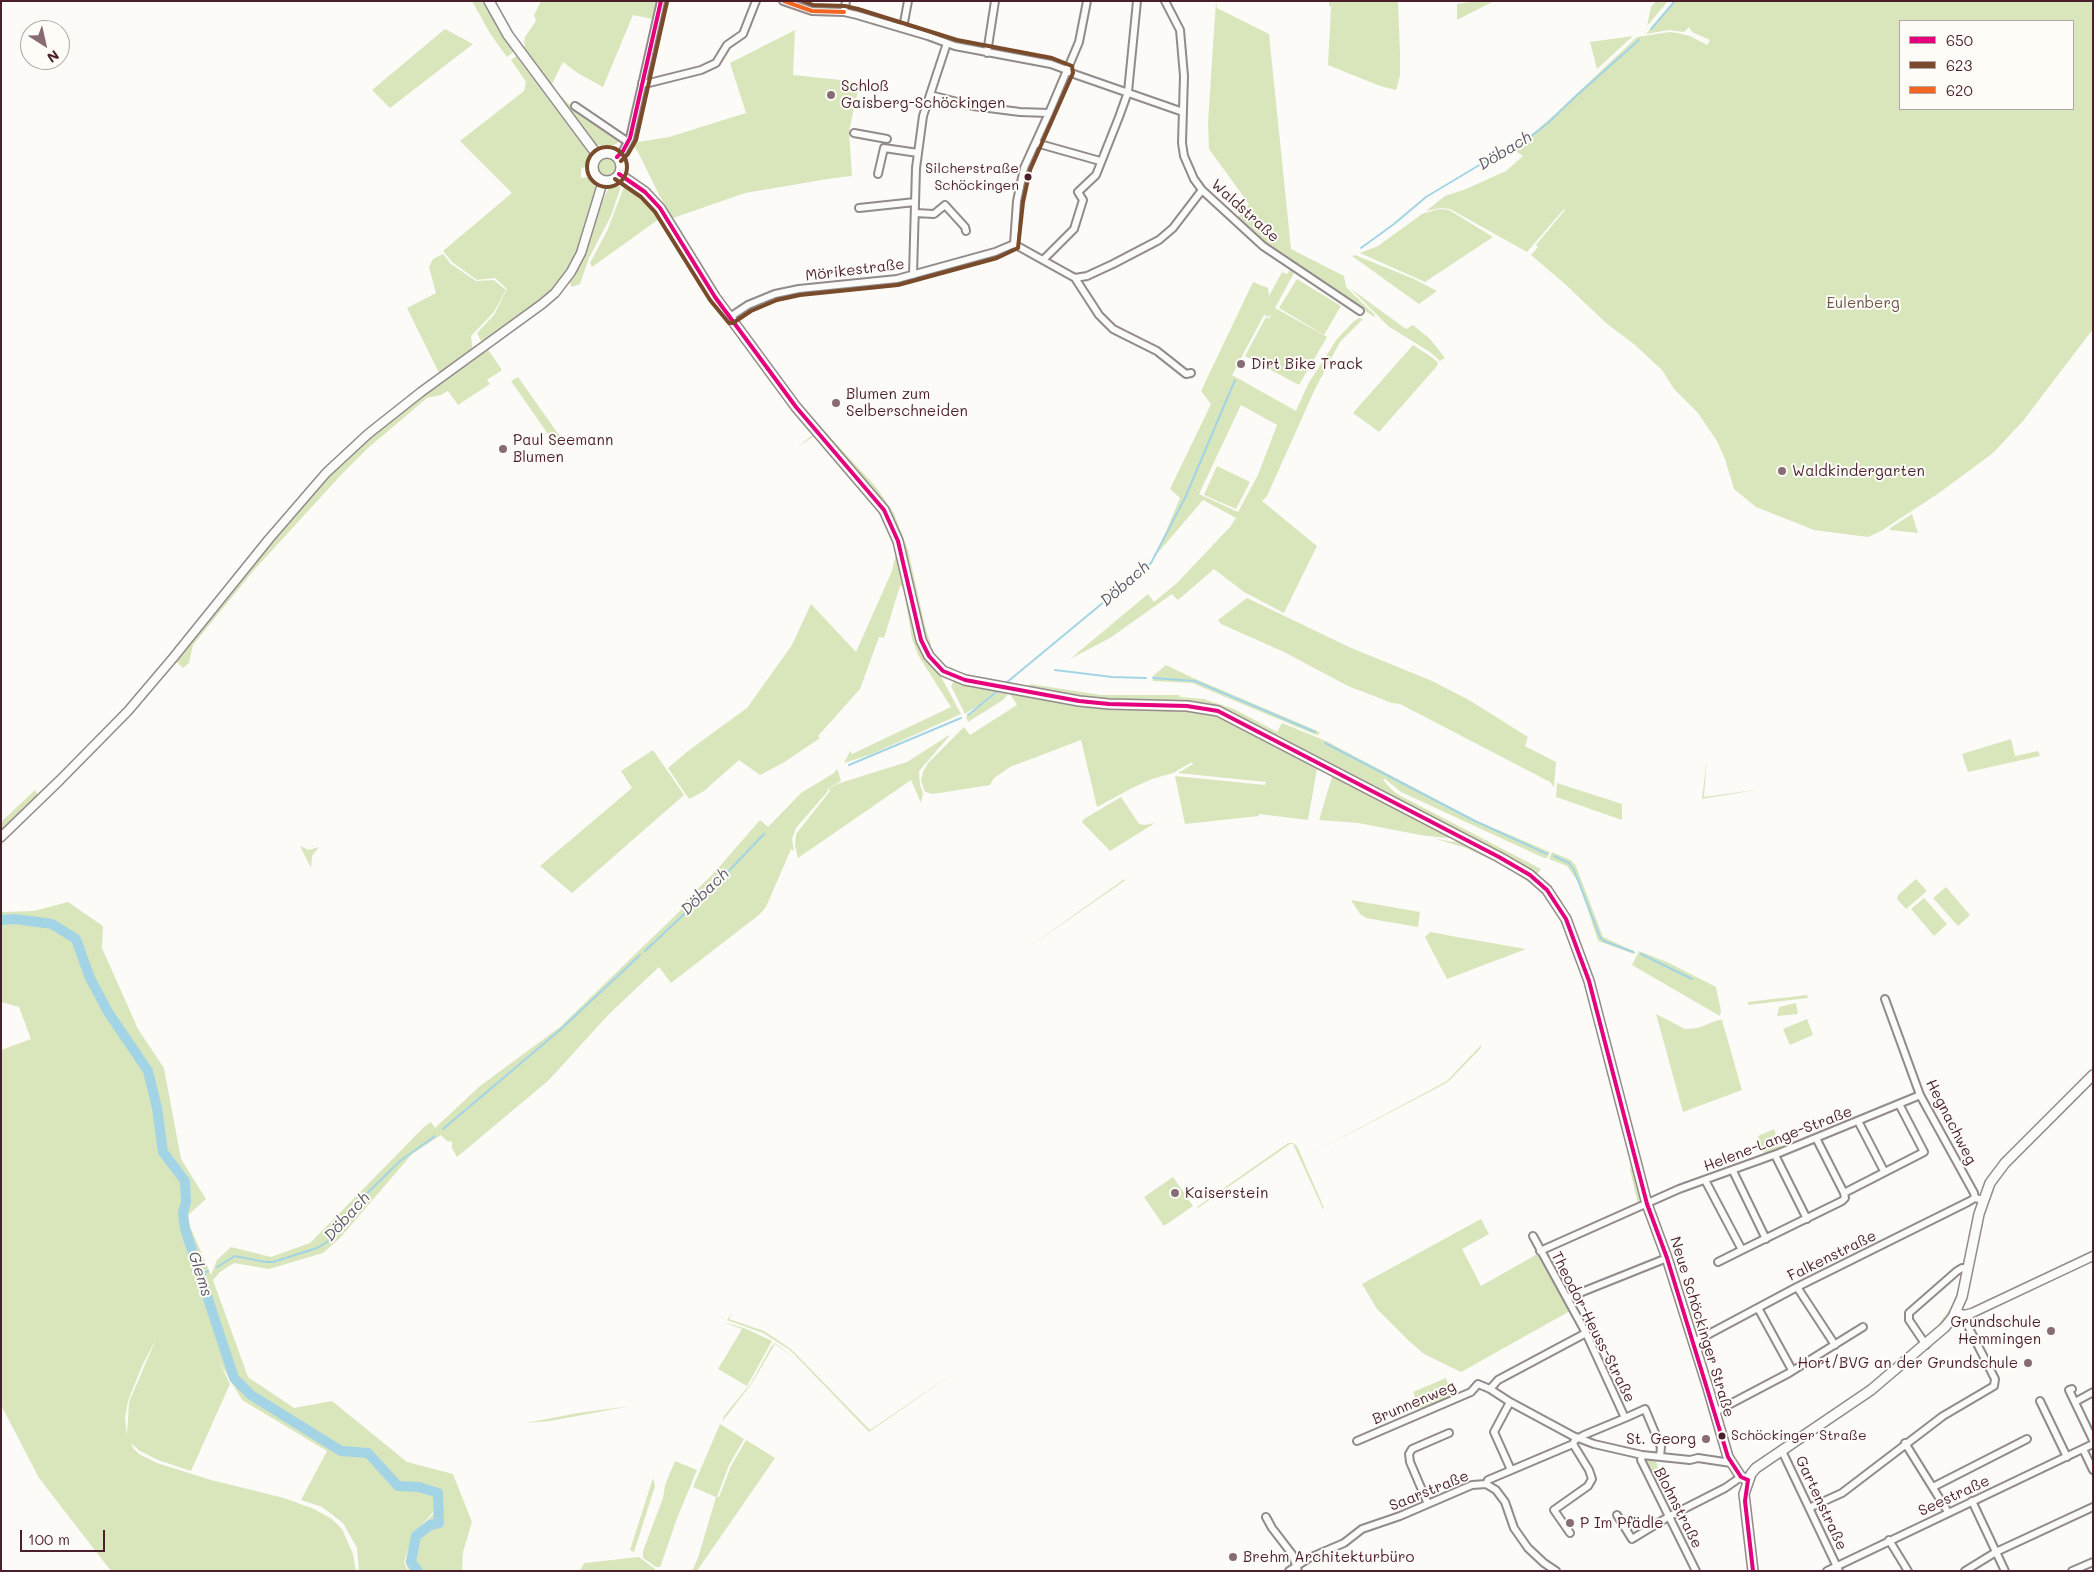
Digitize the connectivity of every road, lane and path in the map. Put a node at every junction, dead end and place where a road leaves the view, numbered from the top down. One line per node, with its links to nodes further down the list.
1 (489, 1): 28 (main road)
2 (661, 1): 17 (street)
3 (756, 1): 17 (street)
4 (783, 1): 11 (street)
5 (846, 1): 12 (street)
6 (908, 1): 13 (street)
7 (996, 1): 15 (street)
8 (1087, 1): 16 (street)
9 (1137, 1): 18 (street)
10 (1165, 1): 21 (street, Waldstraße)
11 (795, 3): 12 (street)
12 (844, 12): 13 (street)
13 (903, 28): 14 (street)
14 (947, 43): 15 (street); 19 (street)
15 (987, 53): 16 (street)
16 (1069, 72): 18 (street); 22 (street)
17 (642, 82): 24 (street)
18 (1128, 92): 21 (street); 30 (street)
19 (930, 95): 22 (street); 27 (street)
20 (575, 106): 24 (street)
21 (1182, 112): 34 (street, Waldstraße)
22 (1049, 113): 25 (street)
23 (854, 132): 26 (street)
24 (628, 142): 29 (street)
25 (1036, 143): 30 (street); 39 (street)
26 (884, 148): 27 (street); 32 (street)
27 (918, 153): 35 (street)
28 (598, 156): 29 (main road); 33 (main road)
29 (617, 157): 31 (main road)
30 (1100, 161): 40 (street)
31 (619, 174): 33 (main road); 44 (main road, Neue Schöckinger Straße)
32 (878, 174)
33 (603, 181): 46 (street)
34 (1202, 190): 42 (street); 43 (street, Waldstraße)
35 (915, 202): 36 (street); 37 (street)
36 (859, 208)
37 (915, 213): 38 (street); 41 (street)
38 (966, 231)
39 (1014, 244): 40 (street); 41 (street, Mörikestraße)
40 (1043, 260): 42 (street)
41 (913, 275): 44 (street, Mörikestraße)
42 (1075, 278): 45 (street)
43 (1360, 311)
44 (730, 317): 59 (main road, Neue Schöckinger Straße)
45 (1191, 373)
46 (1, 837)
47 (1885, 999): 58 (street, Hegnachweg)
48 (2093, 1075): 58 (main road)
49 (1918, 1096): 50 (street, Helene-Lange-Straße)
50 (1899, 1104): 51 (street, Helene-Lange-Straße); 55 (street)
51 (1858, 1122): 52 (street, Helene-Lange-Straße); 55 (street)
52 (1816, 1138): 53 (street, Helene-Lange-Straße); 57 (street)
53 (1775, 1155): 54 (street, Helene-Lange-Straße); 60 (street)
54 (1732, 1171): 56 (street, Helene-Lange-Straße); 62 (street)
55 (1884, 1171): 57 (street)
56 (1705, 1180): 59 (street, Helene-Lange-Straße); 63 (street)
57 (1844, 1192): 60 (street)
58 (1979, 1199): 68 (main road); 69 (street, Falkenstraße)
59 (1647, 1204): 64 (street, Helene-Lange-Straße); 66 (main road, Neue Schöckinger Straße)
60 (1806, 1219): 62 (street)
61 (1533, 1236): 64 (street, Theodor-Heuss-Straße)
62 (1766, 1239): 63 (street)
63 (1742, 1250): 67 (street)
64 (1540, 1251): 70 (street, Theodor-Heuss-Straße)
65 (2093, 1256): 73 (street)
66 (1667, 1258): 70 (street); 76 (main road, Neue Schöckinger Straße)
67 (1718, 1262)
68 (1968, 1269): 72 (main road); 78 (street)
69 (1797, 1287): 71 (street, Falkenstraße); 77 (street)
70 (1567, 1298): 75 (street, Theodor-Heuss-Straße)
71 (1758, 1308): 76 (street, Falkenstraße); 79 (street)
72 (1956, 1312): 73 (street); 78 (main road)
73 (1966, 1315): 93 (street)
74 (1863, 1327): 77 (street)
75 (1586, 1333): 80 (street); 87 (street, Theodor-Heuss-Straße)
76 (1694, 1342): 86 (main road, Neue Schöckinger Straße)
77 (1835, 1345): 79 (street)
78 (1926, 1345): 97 (main road)
79 (1792, 1370): 86 (street)
80 (1490, 1389): 84 (street); 92 (street, Brunnenweg)
81 (2072, 1389): 85 (street)
82 (2093, 1392): 85 (street)
83 (2040, 1400): 99 (street)
84 (1510, 1402): 89 (street); 102 (street)
85 (2075, 1402): 91 (street)
86 (1715, 1412): 101 (main road, Neue Schöckinger Straße)
87 (1625, 1418): 89 (street, Saarstraße); 100 (street, Theodor-Heuss-Straße)
88 (1449, 1433): 108 (street)
89 (1579, 1439): 94 (street, Saarstraße); 98 (street)
90 (2026, 1439): 106 (street)
91 (2093, 1440)
92 (1357, 1441)
93 (1905, 1443): 106 (street); 110 (street)
94 (1573, 1444): 102 (street, Saarstraße); 115 (street)
95 (2093, 1444): 96 (street, Seestraße)
96 (2083, 1449): 99 (street, Seestraße); 103 (street)
97 (1782, 1451): 104 (main road); 110 (street, Gartenstraße)
98 (1642, 1455): 100 (street); 114 (street, Blohnstraße)
99 (2068, 1456): 107 (street, Seestraße)
100 (1660, 1457): 101 (street)
101 (1731, 1463): 104 (main road, Neue Schöckinger Straße)
102 (1511, 1470): 105 (street, Saarstraße)
103 (2093, 1470)
104 (1744, 1479): 114 (street); 124 (main road)
105 (1486, 1484): 108 (street, Saarstraße); 122 (street)
106 (1933, 1487): 111 (street)
107 (1972, 1501): 111 (street, Seestraße); 117 (street)
108 (1428, 1504): 119 (street, Saarstraße)
109 (2093, 1507): 117 (street)
110 (1809, 1508): 120 (street, Gartenstraße)
111 (1948, 1512): 116 (street, Seestraße)
112 (1617, 1515): 114 (street)
113 (1266, 1517): 119 (street)
114 (1668, 1517): 123 (street, Blohnstraße)
115 (1570, 1533)
116 (1890, 1540): 120 (street, Seestraße); 126 (street)
117 (1996, 1552): 127 (street); 128 (street)
118 (2093, 1562): 129 (street)
119 (1297, 1568): 121 (street, Saarstraße)
120 (1838, 1569): 125 (street, Seestraße)
121 (1289, 1571)
122 (1556, 1571)
123 (1696, 1571)
124 (1752, 1571)
125 (1827, 1571)
126 (1908, 1571)
127 (1965, 1571)
128 (2005, 1571)
129 (2072, 1571)

